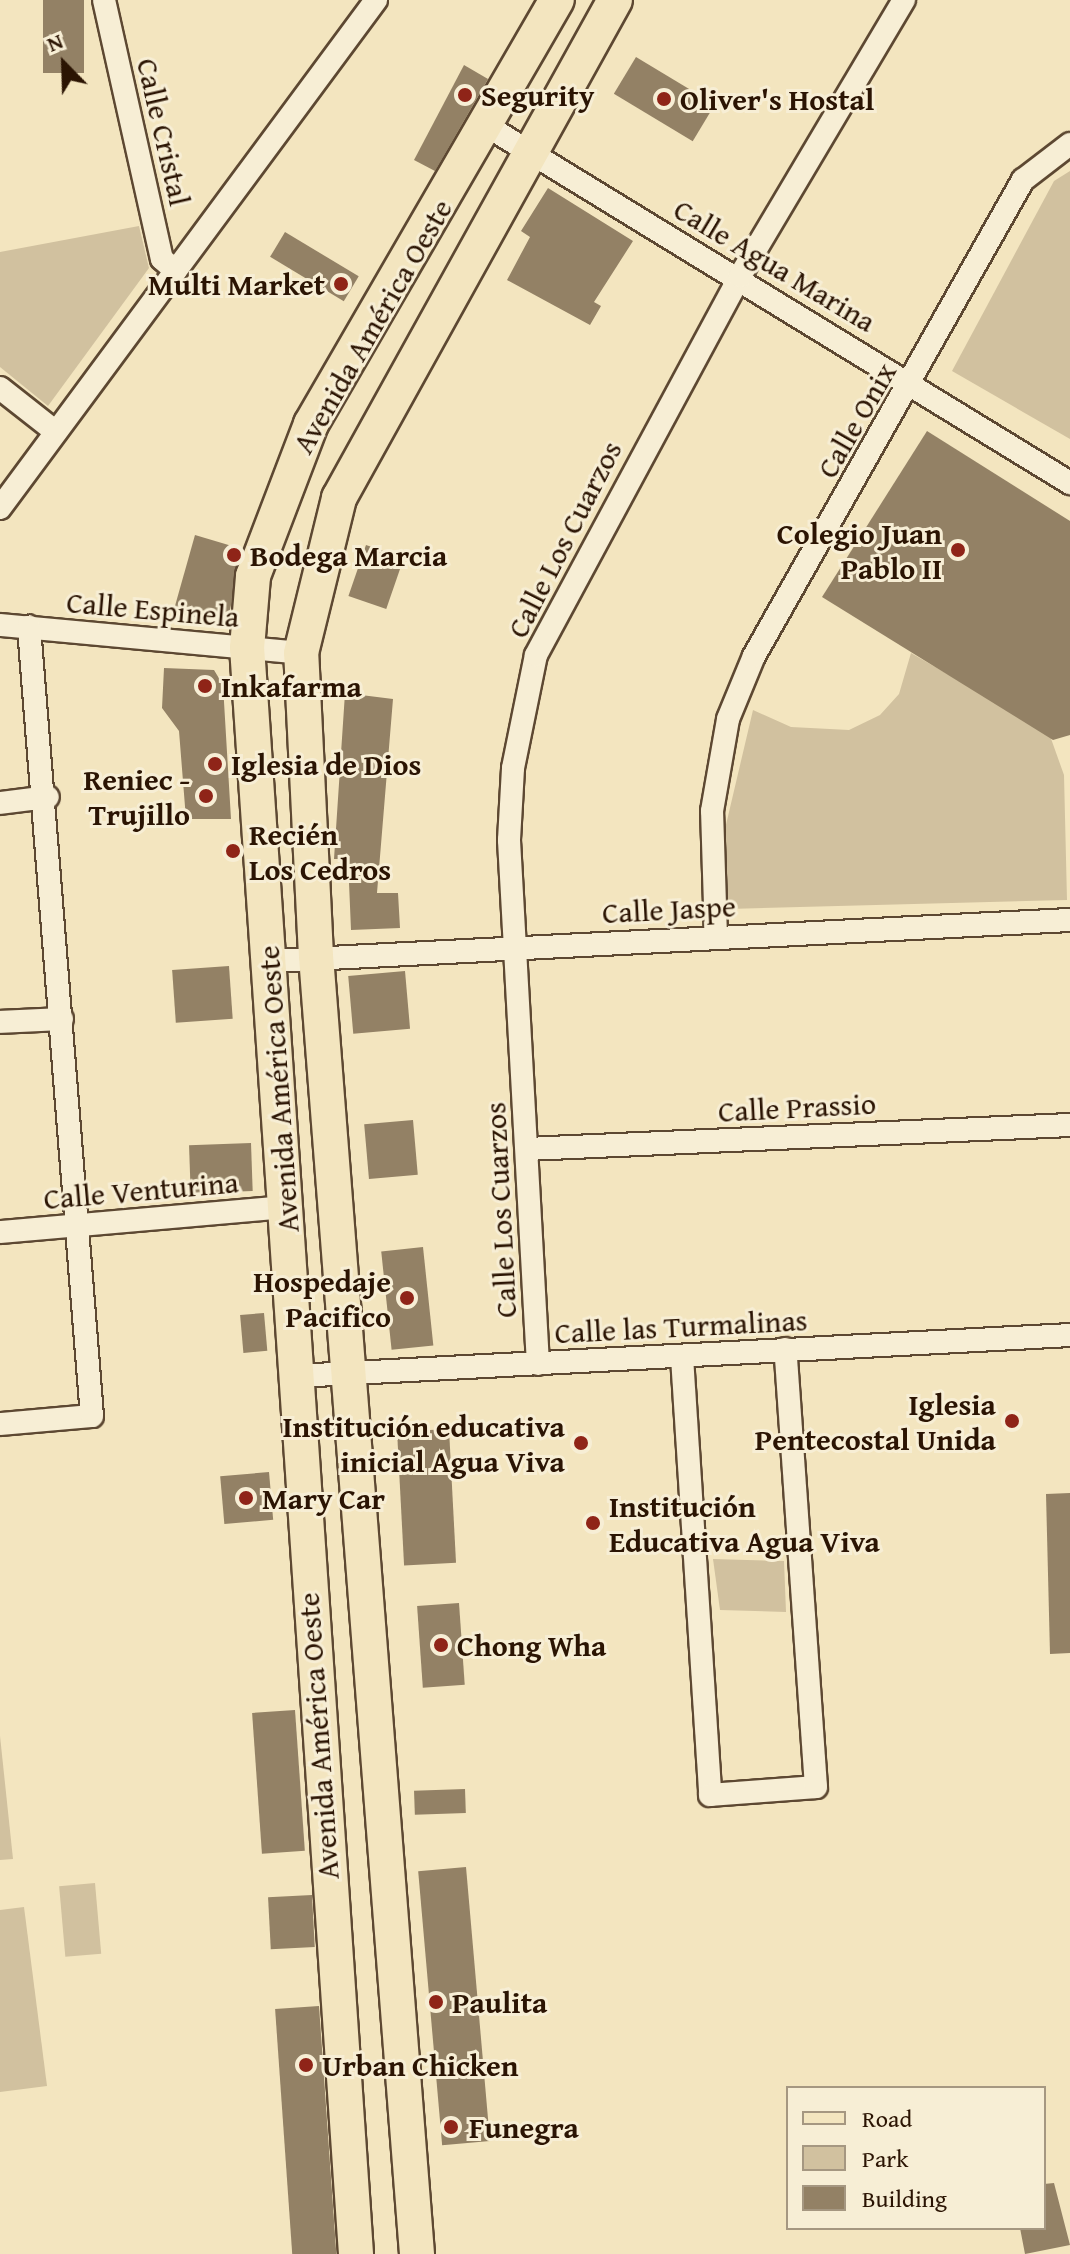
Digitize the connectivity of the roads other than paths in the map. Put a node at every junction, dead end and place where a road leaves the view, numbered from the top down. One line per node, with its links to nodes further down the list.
1 (104, 0): 9 (street, Calle Cristal)
2 (376, 0): 9 (street)
3 (557, 0): 6 (main road, Avenida América Oeste)
4 (615, 0): 8 (main road, Avenida América Oeste)
5 (904, 0): 10 (street, Calle Los Cuarzos)
6 (487, 126): 8 (street, Calle Agua Marina); 18 (main road, Avenida América Oeste)
7 (1070, 144): 11 (street, Calle Onix)
8 (528, 153): 10 (street, Calle Agua Marina); 19 (main road, Avenida América Oeste)
9 (176, 271): 13 (street)
10 (740, 276): 11 (street, Calle Agua Marina); 24 (street, Calle Los Cuarzos)
11 (913, 384): 14 (street, Calle Agua Marina); 23 (street, Calle Onix)
12 (0, 388): 13 (street)
13 (56, 432): 15 (street)
14 (1070, 483)
15 (0, 508)
16 (0, 625): 17 (street, Calle Espinela)
17 (29, 627): 18 (street, Calle Espinela); 20 (street)
18 (247, 648): 19 (street, Calle Espinela); 26 (main road, Avenida América Oeste)
19 (301, 653): 25 (main road, Avenida América Oeste)
20 (48, 797): 21 (street); 27 (street)
21 (0, 803)
22 (1070, 920): 23 (street, Calle Jaspe)
23 (716, 937): 24 (street, Calle Jaspe)
24 (515, 947): 25 (street, Calle Jaspe); 30 (street, Calle Los Cuarzos)
25 (316, 956): 26 (street, Calle Jaspe); 38 (main road, Avenida América Oeste)
26 (271, 961): 31 (main road, Avenida América Oeste)
27 (62, 1019): 28 (street); 32 (street)
28 (0, 1022)
29 (1070, 1125): 30 (street, Calle Prassio)
30 (527, 1149): 37 (street, Calle Los Cuarzos)
31 (286, 1207): 32 (street, Calle Venturina); 39 (main road, Avenida América Oeste)
32 (75, 1225): 33 (street, Calle Venturina); 40 (street)
33 (0, 1232)
34 (1070, 1335): 35 (street, Calle las Turmalinas)
35 (785, 1349): 36 (street, Calle las Turmalinas); 36 (street)
36 (682, 1357): 37 (street, Calle las Turmalinas)
37 (538, 1364): 38 (street, Calle las Turmalinas)
38 (348, 1374): 39 (street, Calle las Turmalinas); 42 (main road, Avenida América Oeste)
39 (296, 1376): 41 (main road, Avenida América Oeste)
40 (0, 1424)
41 (356, 2254)
42 (417, 2254)

